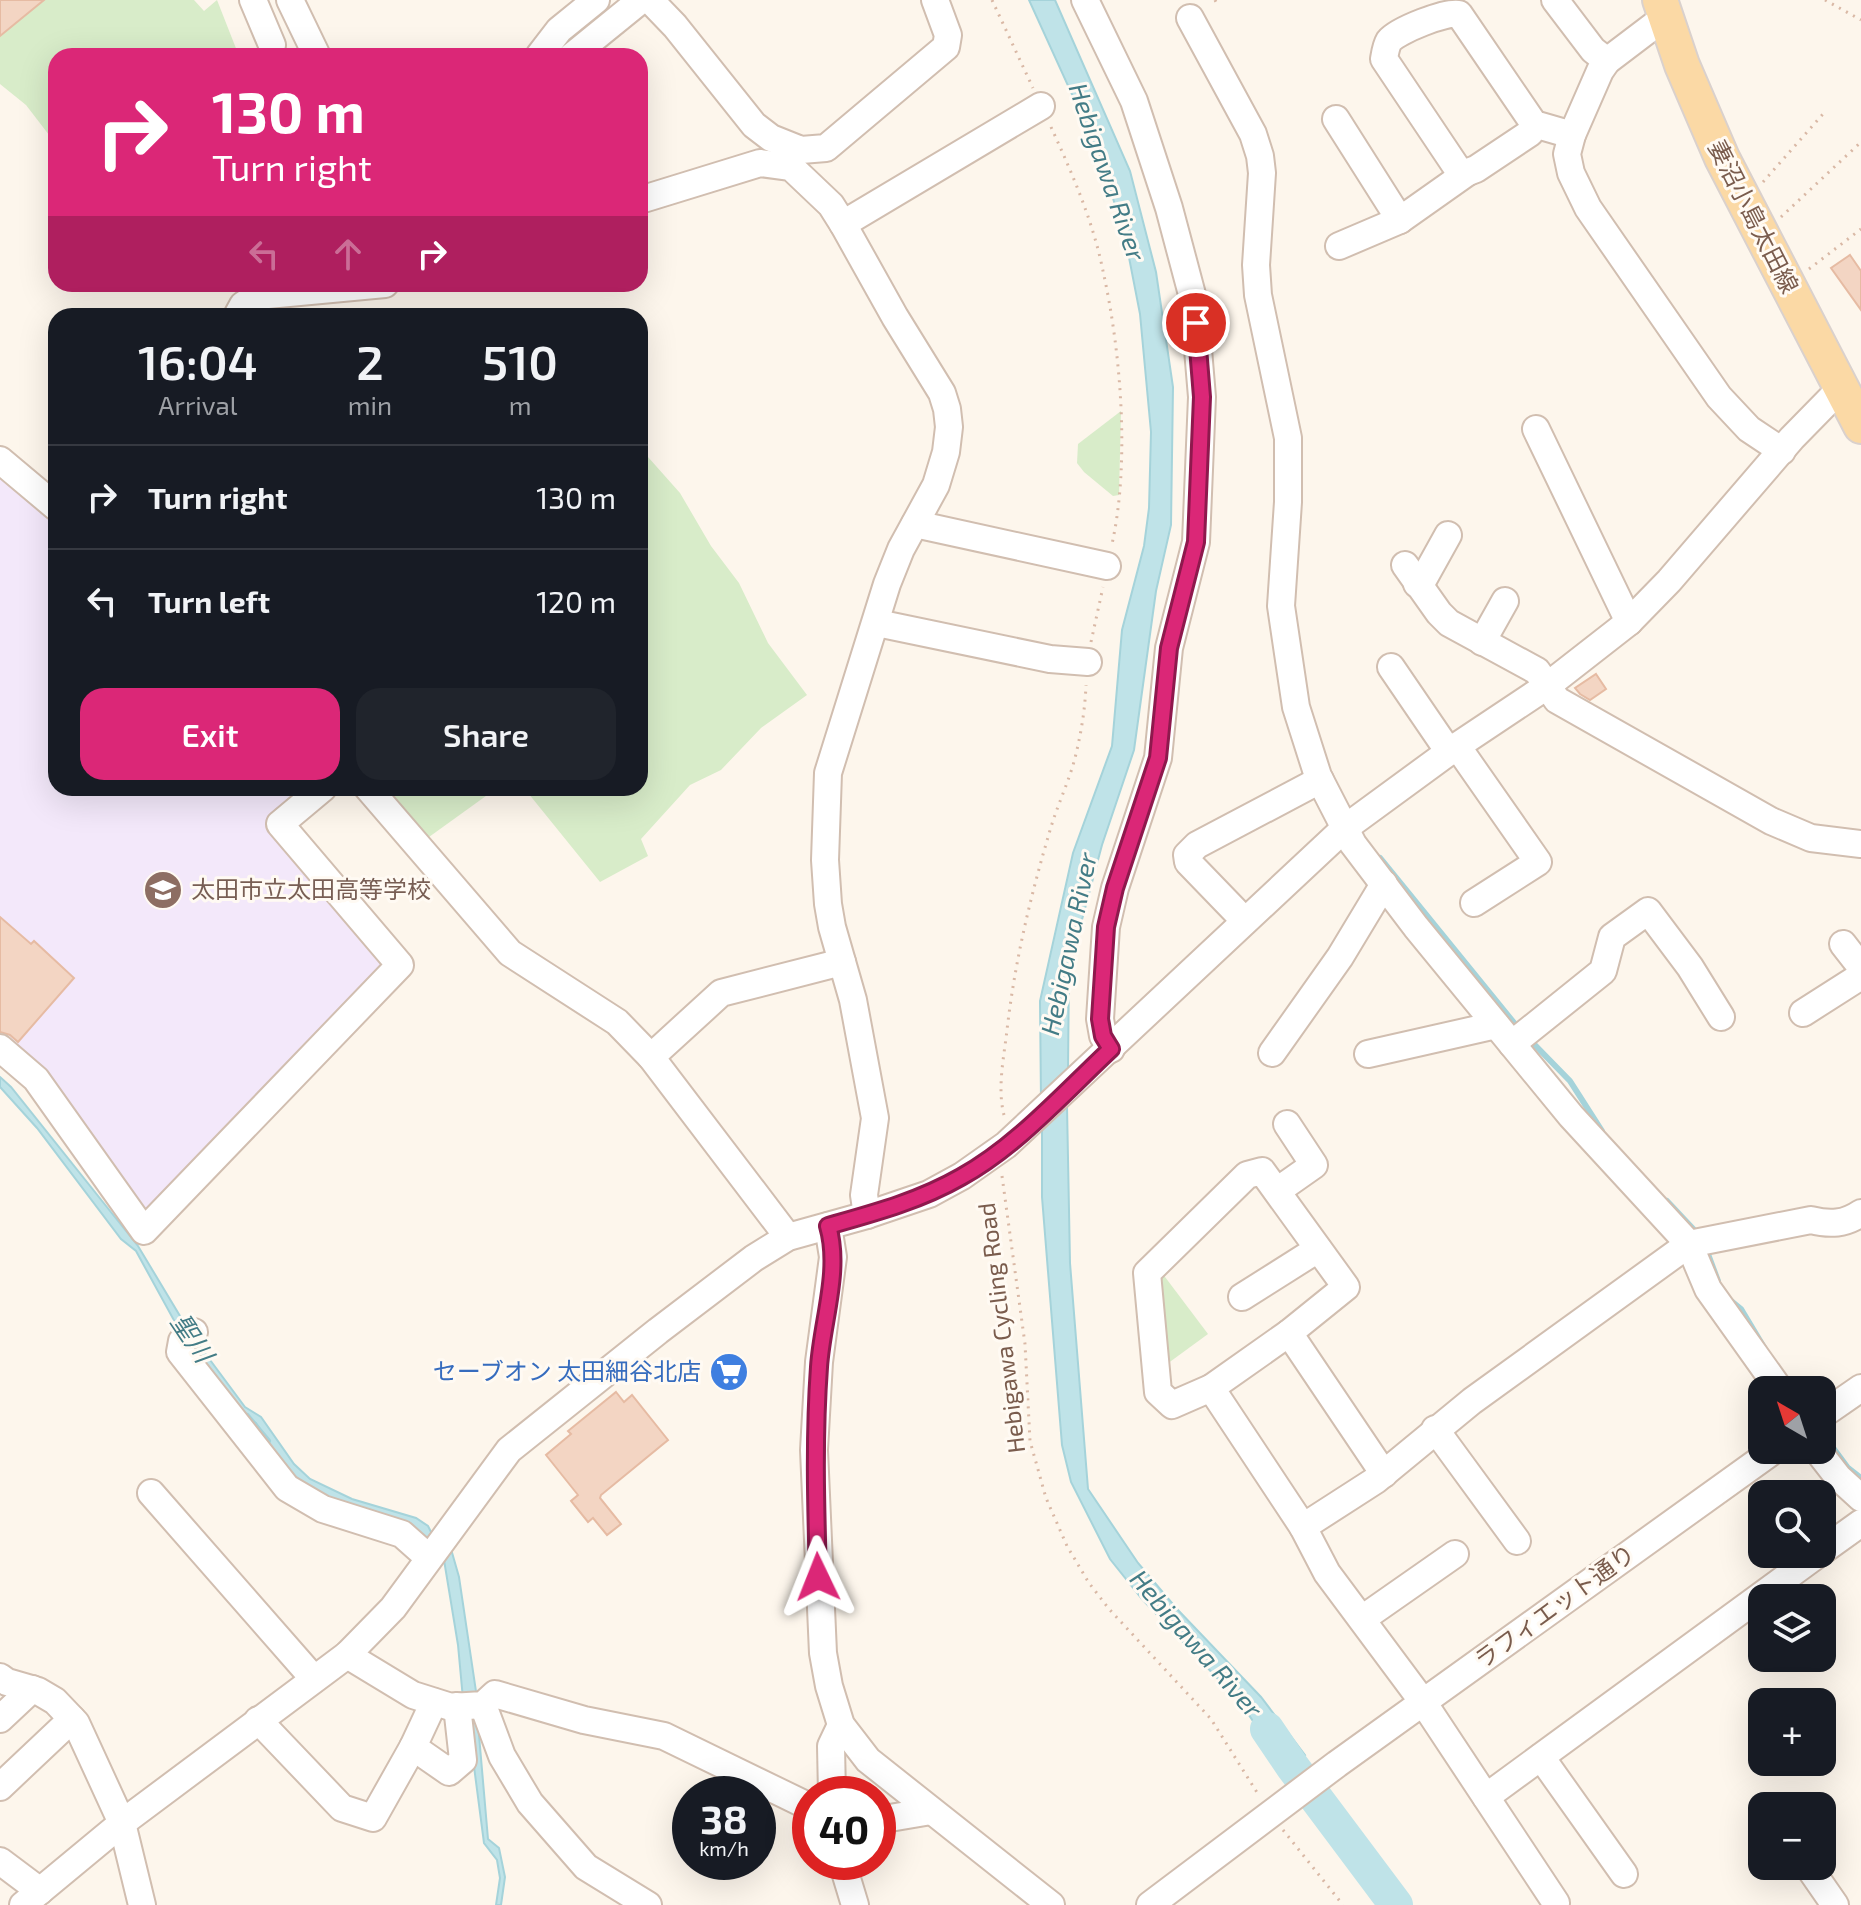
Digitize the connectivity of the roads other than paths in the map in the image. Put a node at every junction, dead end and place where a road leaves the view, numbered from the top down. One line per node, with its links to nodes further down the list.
1 (253, 0): 11 (street)
2 (290, 0): 12 (street)
3 (596, 0): 13 (street)
4 (641, 0): 14 (street)
5 (650, 0): 6 (street)
6 (935, 0)
7 (1085, 0): 59 (street)
8 (1555, 0): 15 (street)
9 (1663, 9): 15 (street); 27 (main road, 妻沼小島太田線)
10 (1190, 18): 43 (street)
11 (272, 45)
12 (313, 48)
13 (545, 48)
14 (582, 48)
15 (1607, 61): 19 (street)
16 (1041, 106): 23 (street)
17 (1336, 119): 22 (street)
18 (1534, 124): 19 (street); 20 (street); 20 (street)
19 (1572, 135): 29 (street)
20 (1468, 172): 22 (street)
21 (648, 198): 23 (street)
22 (1400, 220): 24 (street)
23 (843, 224): 32 (street)
24 (1339, 246)
25 (300, 292): 26 (street)
26 (241, 308)
27 (1853, 399): 29 (street)
28 (1536, 429): 36 (street)
29 (1782, 451): 36 (street)
30 (0, 460): 31 (street)
31 (48, 500)
32 (915, 524): 34 (street); 37 (street)
33 (1448, 535): 38 (street)
34 (1107, 566)
35 (1505, 601): 38 (street)
36 (1629, 622): 41 (street)
37 (877, 623): 39 (street); 52 (street)
38 (1482, 642): 41 (street)
39 (1088, 662)
40 (1391, 667): 42 (street)
41 (1547, 686): 42 (street); 47 (street)
42 (1453, 749): 46 (street); 49 (street)
43 (1320, 780): 46 (street); 50 (street)
44 (313, 796): 58 (street)
45 (375, 796): 62 (street)
46 (1345, 828): 48 (street); 50 (street)
47 (1861, 844)
48 (1384, 884): 57 (street); 60 (street)
49 (1474, 903)
50 (1245, 921): 59 (street)
51 (1843, 944): 53 (street)
52 (842, 962): 62 (street); 66 (street)
53 (1861, 967)
54 (1861, 976): 55 (street)
55 (1803, 1013)
56 (1721, 1017): 57 (street)
57 (1504, 1034): 61 (street); 69 (street)
58 (0, 1048)
59 (1111, 1049): 66 (street)
60 (1272, 1053)
61 (1368, 1054)
62 (651, 1057): 68 (street)
63 (1287, 1124): 64 (street)
64 (1277, 1191): 70 (street); 75 (street)
65 (1861, 1213): 69 (street)
66 (867, 1215): 67 (street)
67 (828, 1226): 68 (street); 102 (street)
68 (788, 1237): 89 (street)
69 (1689, 1244): 74 (street); 78 (street)
70 (1318, 1249): 71 (street); 72 (street)
71 (1242, 1297)
72 (1289, 1333): 75 (street); 81 (street)
73 (188, 1336): 89 (street)
74 (1770, 1376)
75 (1211, 1388): 85 (street)
76 (1861, 1388): 77 (street)
77 (1836, 1405)
78 (1435, 1429): 81 (street); 86 (street)
79 (1754, 1464): 96 (street, ラフィエット通り)
80 (1828, 1464): 83 (street)
81 (1384, 1474): 85 (street)
82 (151, 1493): 94 (street)
83 (1861, 1498)
84 (1861, 1523): 87 (street)
85 (1303, 1527): 91 (street)
86 (1517, 1541)
87 (1836, 1541)
88 (1455, 1554): 91 (street)
89 (429, 1558): 92 (street)
90 (1799, 1568): 104 (street)
91 (1362, 1619): 96 (street)
92 (347, 1655): 94 (street); 97 (street)
93 (0, 1677): 95 (street)
94 (314, 1679): 101 (street)
95 (32, 1689): 99 (street); 100 (street)
96 (1423, 1702): 107 (street); 122 (street, ラフィエット通り)
97 (445, 1704): 98 (street); 103 (street); 103 (street)
98 (483, 1705): 108 (street); 119 (street)
99 (0, 1719)
100 (72, 1719): 106 (street); 111 (street)
101 (258, 1720): 103 (street); 111 (street)
102 (841, 1725): 105 (street); 109 (street)
103 (413, 1747)
104 (1541, 1757): 107 (street); 113 (street)
105 (832, 1776)
106 (0, 1787)
107 (1486, 1797): 117 (street)
108 (792, 1798)
109 (931, 1811): 110 (street); 121 (street)
110 (896, 1817)
111 (122, 1823): 116 (street); 118 (street)
112 (0, 1861): 116 (street)
113 (1624, 1874)
114 (847, 1880): 120 (street)
115 (1818, 1880): 123 (street)
116 (32, 1898)
117 (1556, 1903)
118 (142, 1905)
119 (648, 1905)
120 (855, 1905)
121 (1051, 1905)
122 (1150, 1905)
123 (1835, 1905)

